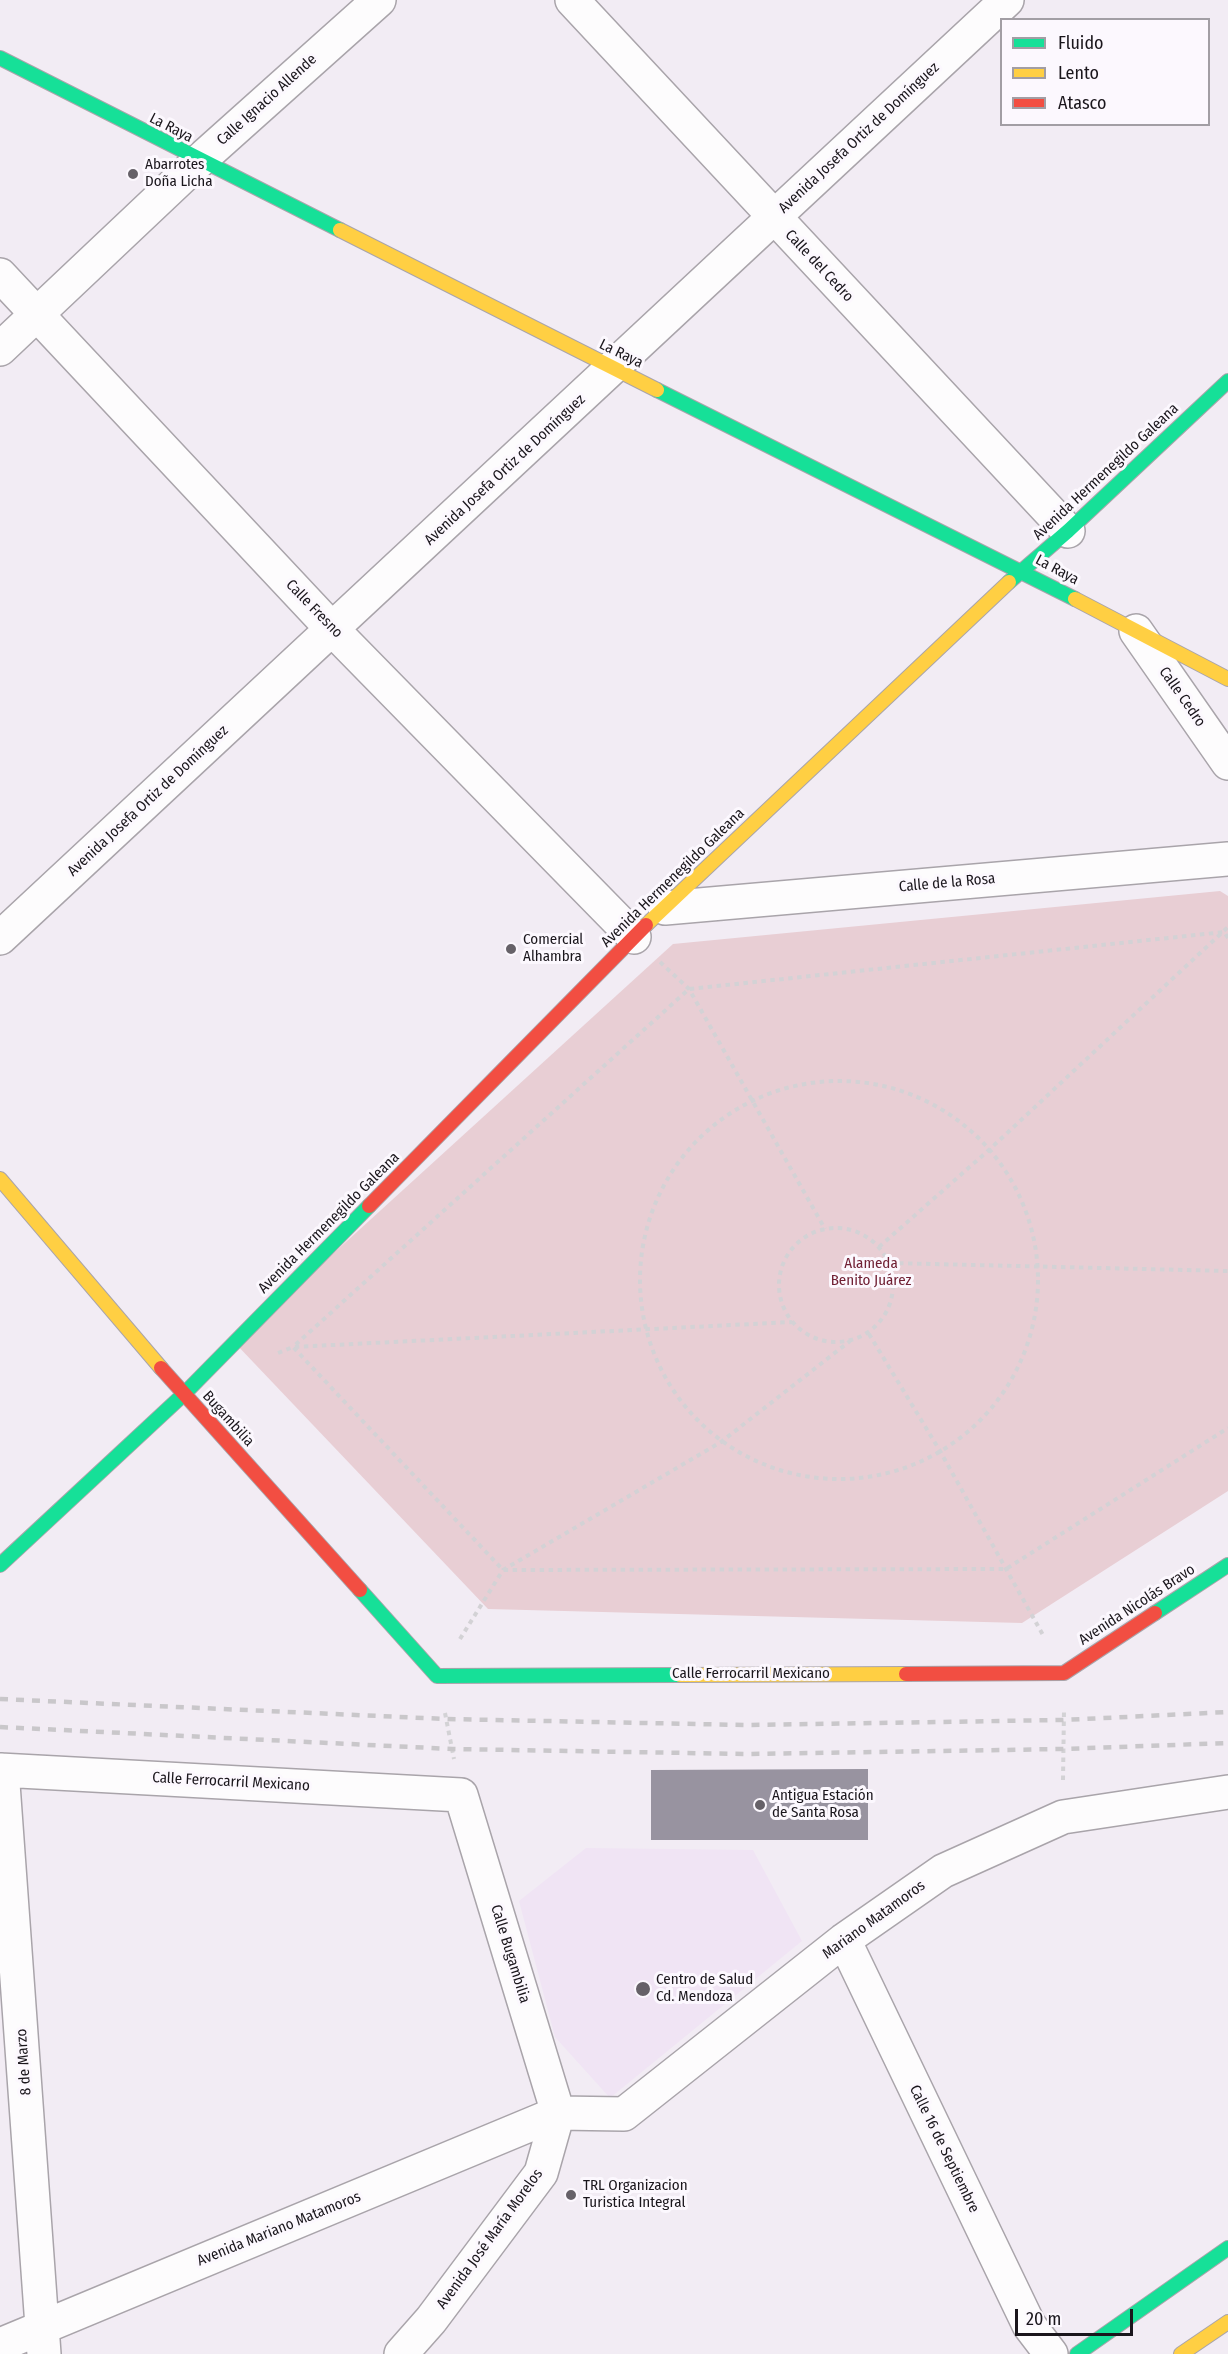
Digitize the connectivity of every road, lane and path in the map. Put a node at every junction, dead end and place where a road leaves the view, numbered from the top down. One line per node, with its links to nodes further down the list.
1 (379, 0): 5 (street, Calle Ignacio Allende)
2 (572, 0): 6 (street, Calle del Cedro)
3 (1007, 0): 6 (street, Avenida Josefa Ortiz de Domínguez)
4 (0, 58): 5 (street, La Raya)
5 (199, 161): 8 (street, Calle Ignacio Allende); 10 (street, La Raya)
6 (773, 217): 10 (street, Avenida Josefa Ortiz de Domínguez); 12 (street, Calle del Cedro)
7 (0, 275): 8 (street, Calle Fresno)
8 (36, 315): 9 (street, Calle Ignacio Allende); 14 (street, Calle Fresno)
9 (0, 349)
10 (614, 369): 13 (street, La Raya); 14 (street, Avenida Josefa Ortiz de Domínguez)
11 (1228, 381): 12 (street, Avenida Hermenegildo Galeana)
12 (1068, 531): 13 (street, Avenida Hermenegildo Galeana)
13 (1021, 570): 15 (street, La Raya); 19 (street, Avenida Hermenegildo Galeana)
14 (333, 630): 22 (street, Calle Fresno); 24 (street, Avenida Josefa Ortiz de Domínguez)
15 (1136, 630): 16 (street, La Raya); 17 (street, Calle Cedro)
16 (1228, 679)
17 (1228, 763)
18 (1228, 859): 19 (street, Calle de la Rosa)
19 (665, 908): 22 (street, Avenida Hermenegildo Galeana)
20 (1228, 927): 21 (path)
21 (1224, 932): 23 (path); 25 (path); 27 (path)
22 (634, 937): 25 (path); 40 (street, Avenida Hermenegildo Galeana)
23 (1228, 938)
24 (0, 939)
25 (688, 989): 26 (path); 38 (path)
26 (751, 1100): 27 (path); 29 (path); 35 (path)
27 (990, 1149): 30 (path); 32 (path)
28 (0, 1179): 40 (street, Bugambilia)
29 (825, 1229): 30 (path); 34 (path)
30 (879, 1247): 31 (path)
31 (890, 1263): 32 (path); 36 (path)
32 (1040, 1265): 33 (path); 43 (path)
33 (1228, 1271)
34 (792, 1322): 35 (path); 37 (path)
35 (644, 1331): 38 (path); 42 (path)
36 (868, 1334): 37 (path); 43 (path)
37 (850, 1341): 42 (path)
38 (293, 1347): 39 (path); 47 (path)
39 (271, 1356)
40 (184, 1394): 44 (street, Avenida Hermenegildo Galeana); 49 (street, Bugambilia)
41 (1228, 1428): 46 (path)
42 (721, 1442): 43 (path); 47 (path)
43 (940, 1451): 46 (path)
44 (0, 1565)
45 (1228, 1565): 48 (street, Avenida Nicolás Bravo)
46 (1006, 1569): 47 (path); 48 (path)
47 (503, 1570): 49 (path)
48 (1064, 1673): 49 (street, Calle Ferrocarril Mexicano); 53 (path)
49 (437, 1676): 52 (path)
50 (1, 1770): 52 (street, Calle Ferrocarril Mexicano); 58 (street, 8 de Marzo)
51 (1228, 1792): 53 (street, Mariano Matamoros)
52 (462, 1795): 55 (street, Calle Bugambilia)
53 (1062, 1817): 54 (street, Mariano Matamoros)
54 (844, 1940): 55 (street, Mariano Matamoros); 61 (street, Calle 16 de Septiembre)
55 (558, 2113): 58 (street, Avenida Mariano Matamoros); 60 (street, Avenida José María Morelos)
56 (1228, 2248): 62 (street)
57 (1228, 2322): 63 (street)
58 (44, 2340): 59 (street, Avenida Mariano Matamoros)
59 (0, 2345)
60 (401, 2354)
61 (1051, 2354)
62 (1077, 2354)
63 (1180, 2354)

